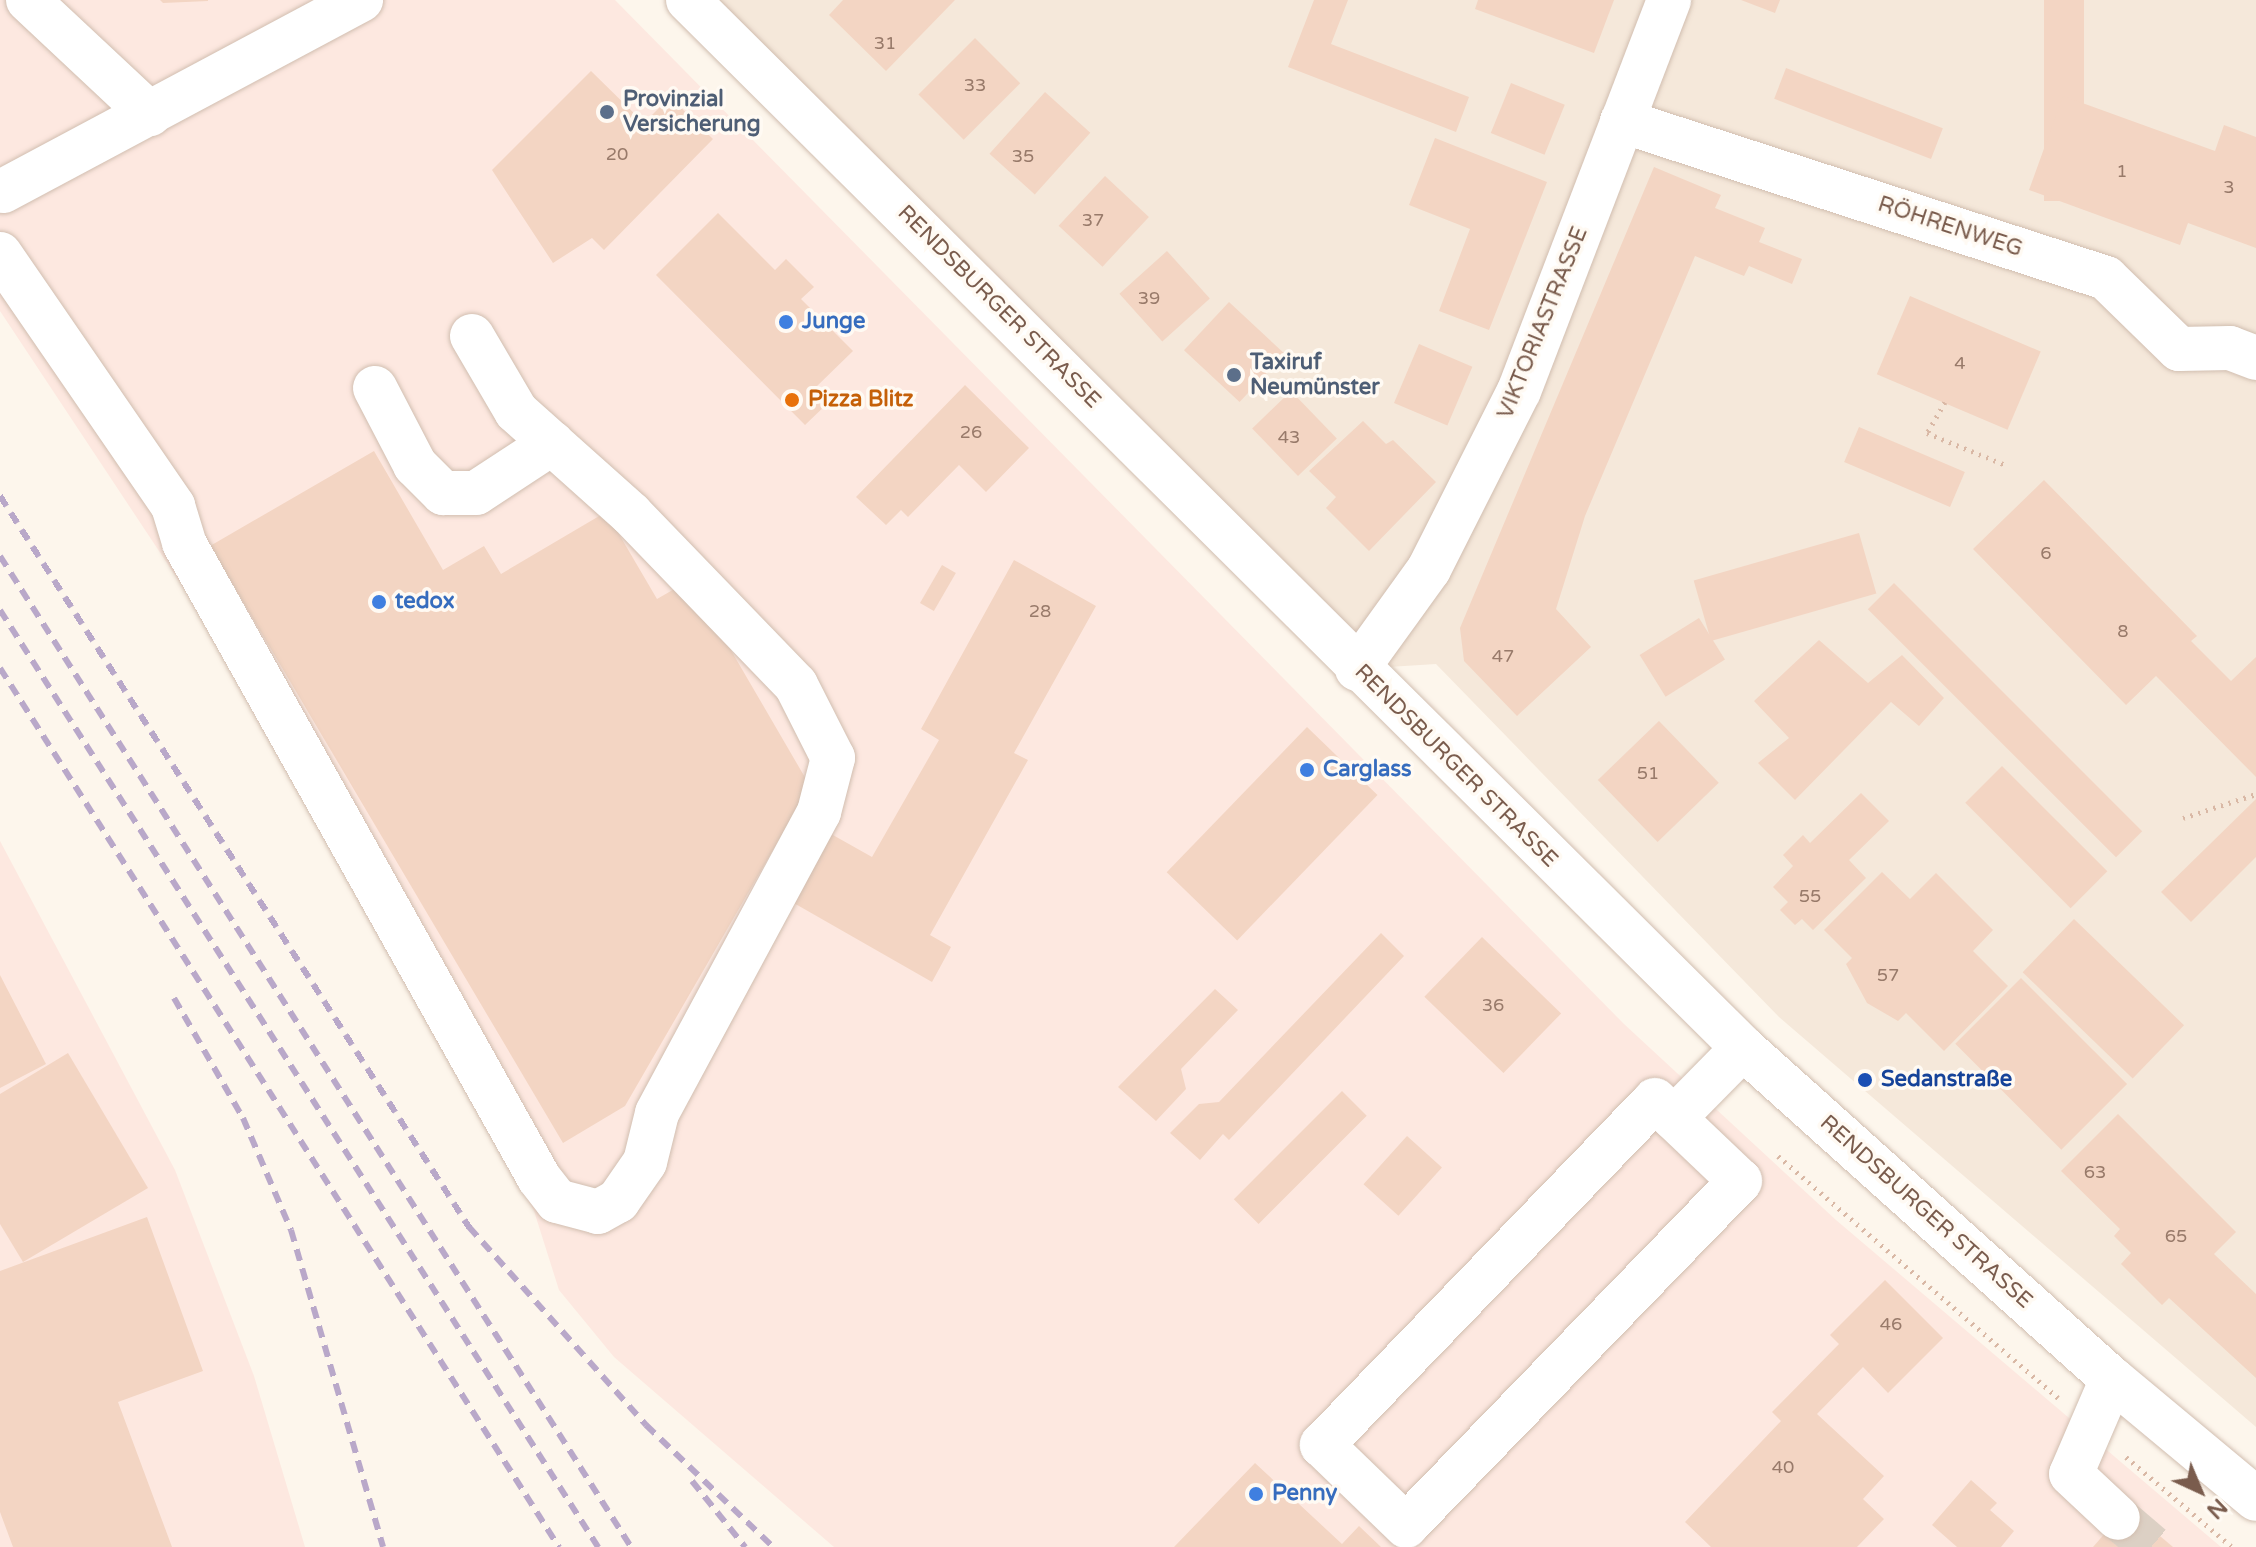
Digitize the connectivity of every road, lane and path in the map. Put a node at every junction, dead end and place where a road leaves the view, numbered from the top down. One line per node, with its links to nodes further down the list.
1 (28, 0): 5 (street)
2 (361, 0): 5 (street)
3 (688, 0): 15 (street, RENDSBURGER STRASSE)
4 (1669, 0): 6 (street, VIKTORIASTRASSE)
5 (150, 114): 7 (street)
6 (1622, 121): 10 (street, RÖHRENWEG); 15 (street, VIKTORIASTRASSE)
7 (1, 193)
8 (0, 254): 13 (street)
9 (472, 336): 13 (street)
10 (2256, 358)
11 (375, 388): 13 (street)
12 (1945, 402): 14 (path)
13 (552, 443)
14 (2006, 465)
15 (1357, 669): 18 (street, RENDSBURGER STRASSE)
16 (2256, 794): 17 (path)
17 (2183, 818)
18 (1743, 1048): 19 (street); 21 (street, RENDSBURGER STRASSE)
19 (1674, 1118): 19 (street)
20 (1773, 1150): 22 (path)
21 (2112, 1379): 22 (street); 23 (street, RENDSBURGER STRASSE)
22 (2092, 1428): 24 (street); 25 (path)
23 (2256, 1499)
24 (2118, 1518)
25 (2232, 1547)

